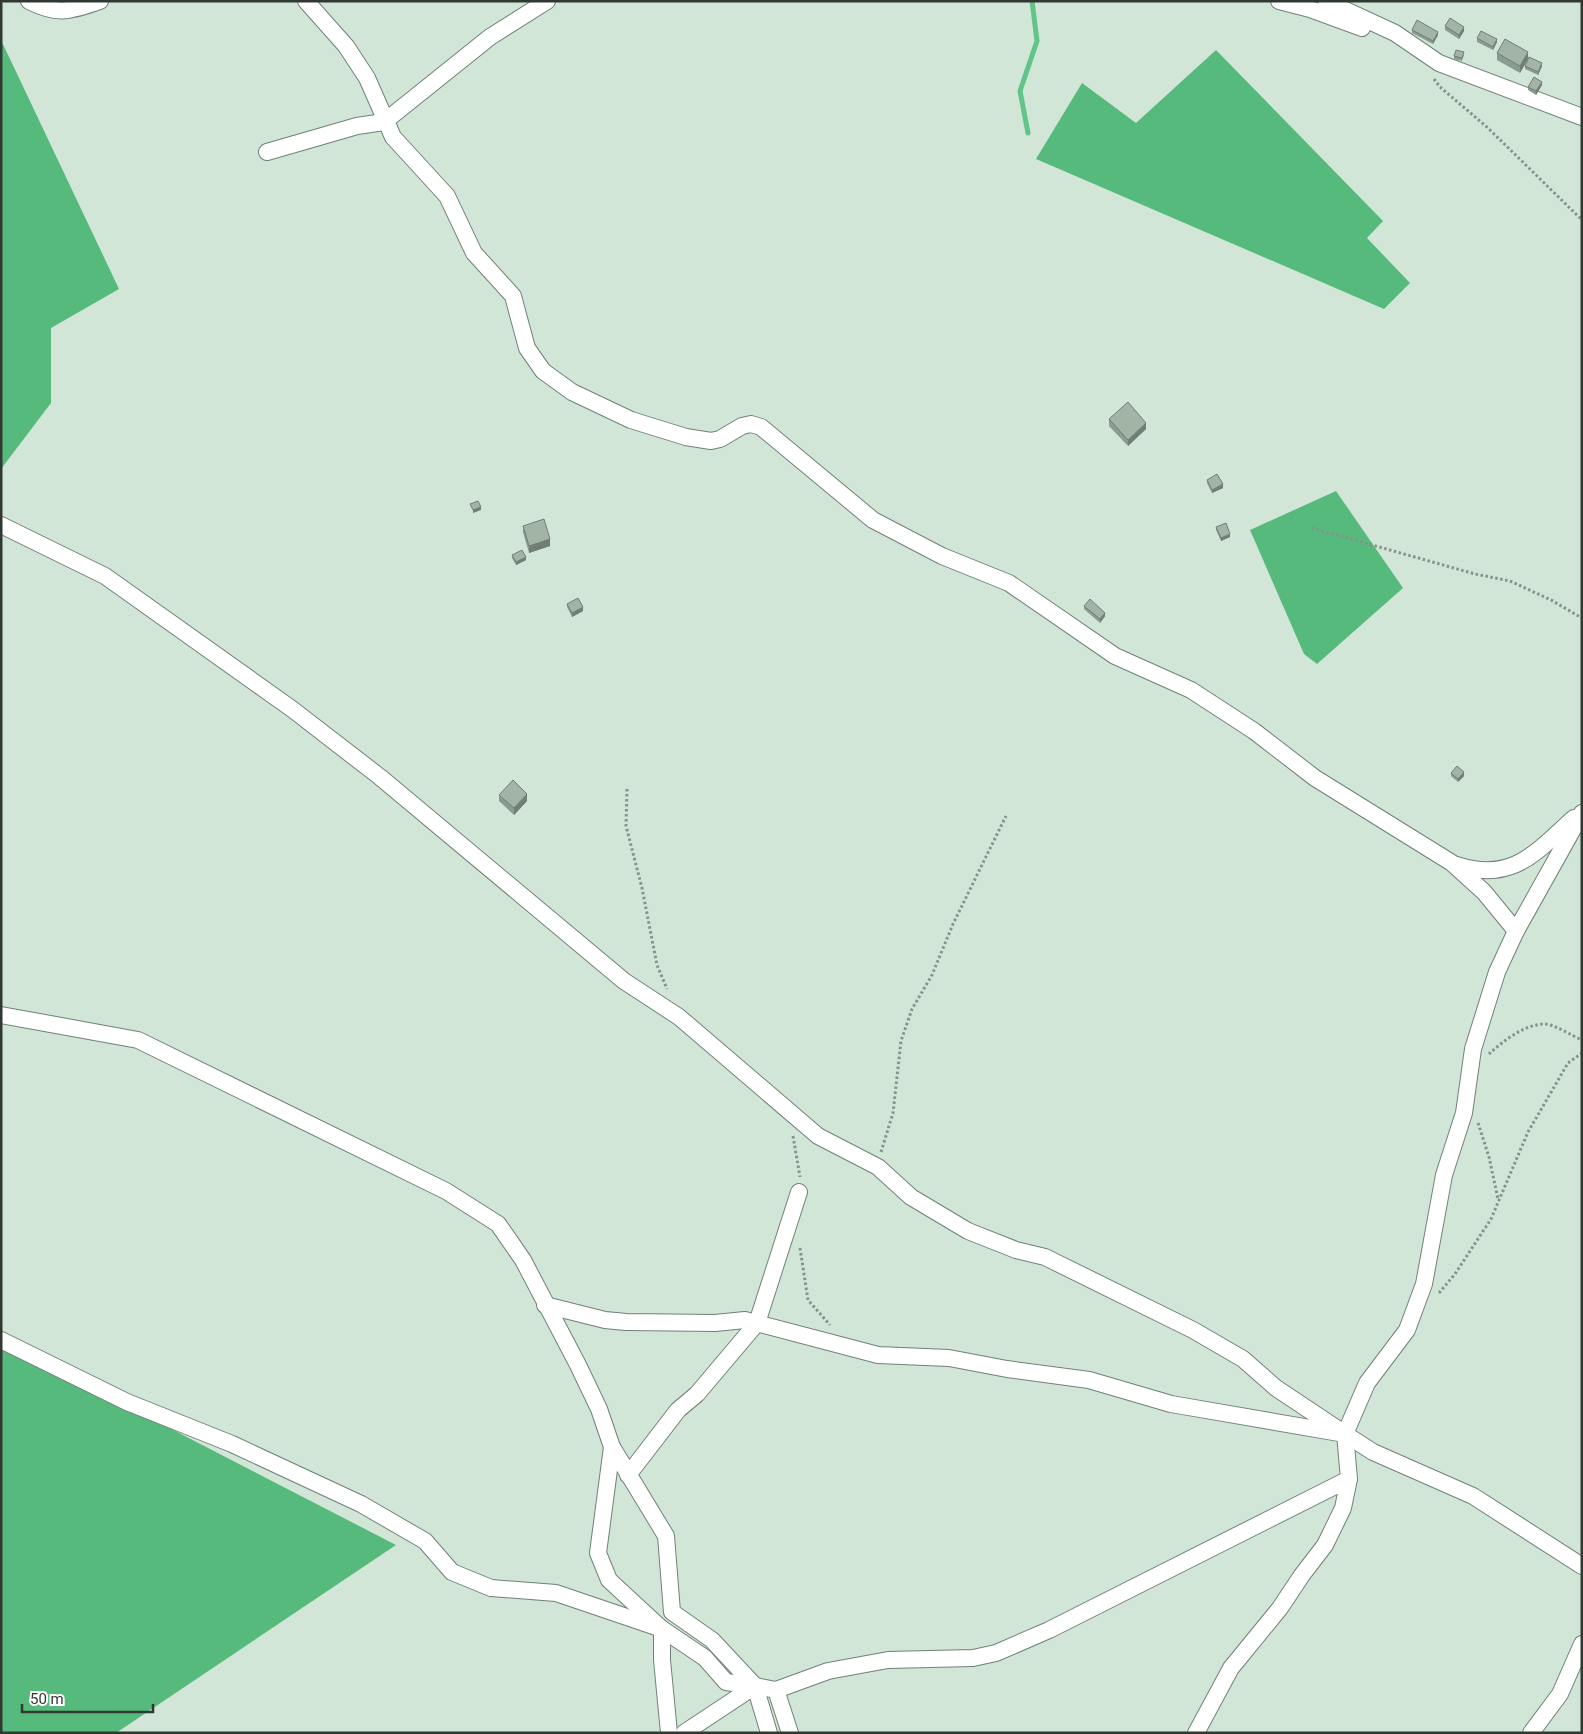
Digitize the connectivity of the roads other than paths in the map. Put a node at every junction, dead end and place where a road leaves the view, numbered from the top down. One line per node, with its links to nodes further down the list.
1 (29, 1): 2 (street)
2 (100, 1)
3 (306, 1): 9 (street)
4 (547, 1): 9 (street)
5 (1279, 1): 7 (street)
6 (1326, 1): 7 (street)
7 (1395, 33): 8 (street)
8 (1582, 117)
9 (384, 122): 10 (street); 13 (street)
10 (267, 152)
11 (1, 525): 20 (street)
12 (1582, 813): 13 (street); 14 (street)
13 (1452, 863): 14 (street)
14 (1516, 931): 20 (street)
15 (1, 1015): 17 (street)
16 (799, 1192): 18 (street)
17 (545, 1305): 18 (street); 21 (street)
18 (757, 1323): 20 (street); 22 (street)
19 (1, 1340): 25 (street)
20 (1345, 1434): 23 (street); 24 (street)
21 (612, 1447): 22 (street); 25 (street)
22 (628, 1475): 27 (street)
23 (1349, 1478): 28 (street); 33 (street)
24 (1582, 1566)
25 (662, 1629): 27 (street); 29 (street)
26 (1582, 1644): 34 (street)
27 (755, 1686): 28 (street); 30 (street); 31 (street)
28 (776, 1690): 32 (street)
29 (669, 1733)
30 (684, 1733)
31 (769, 1733)
32 (790, 1733)
33 (1196, 1733)
34 (1531, 1733)

